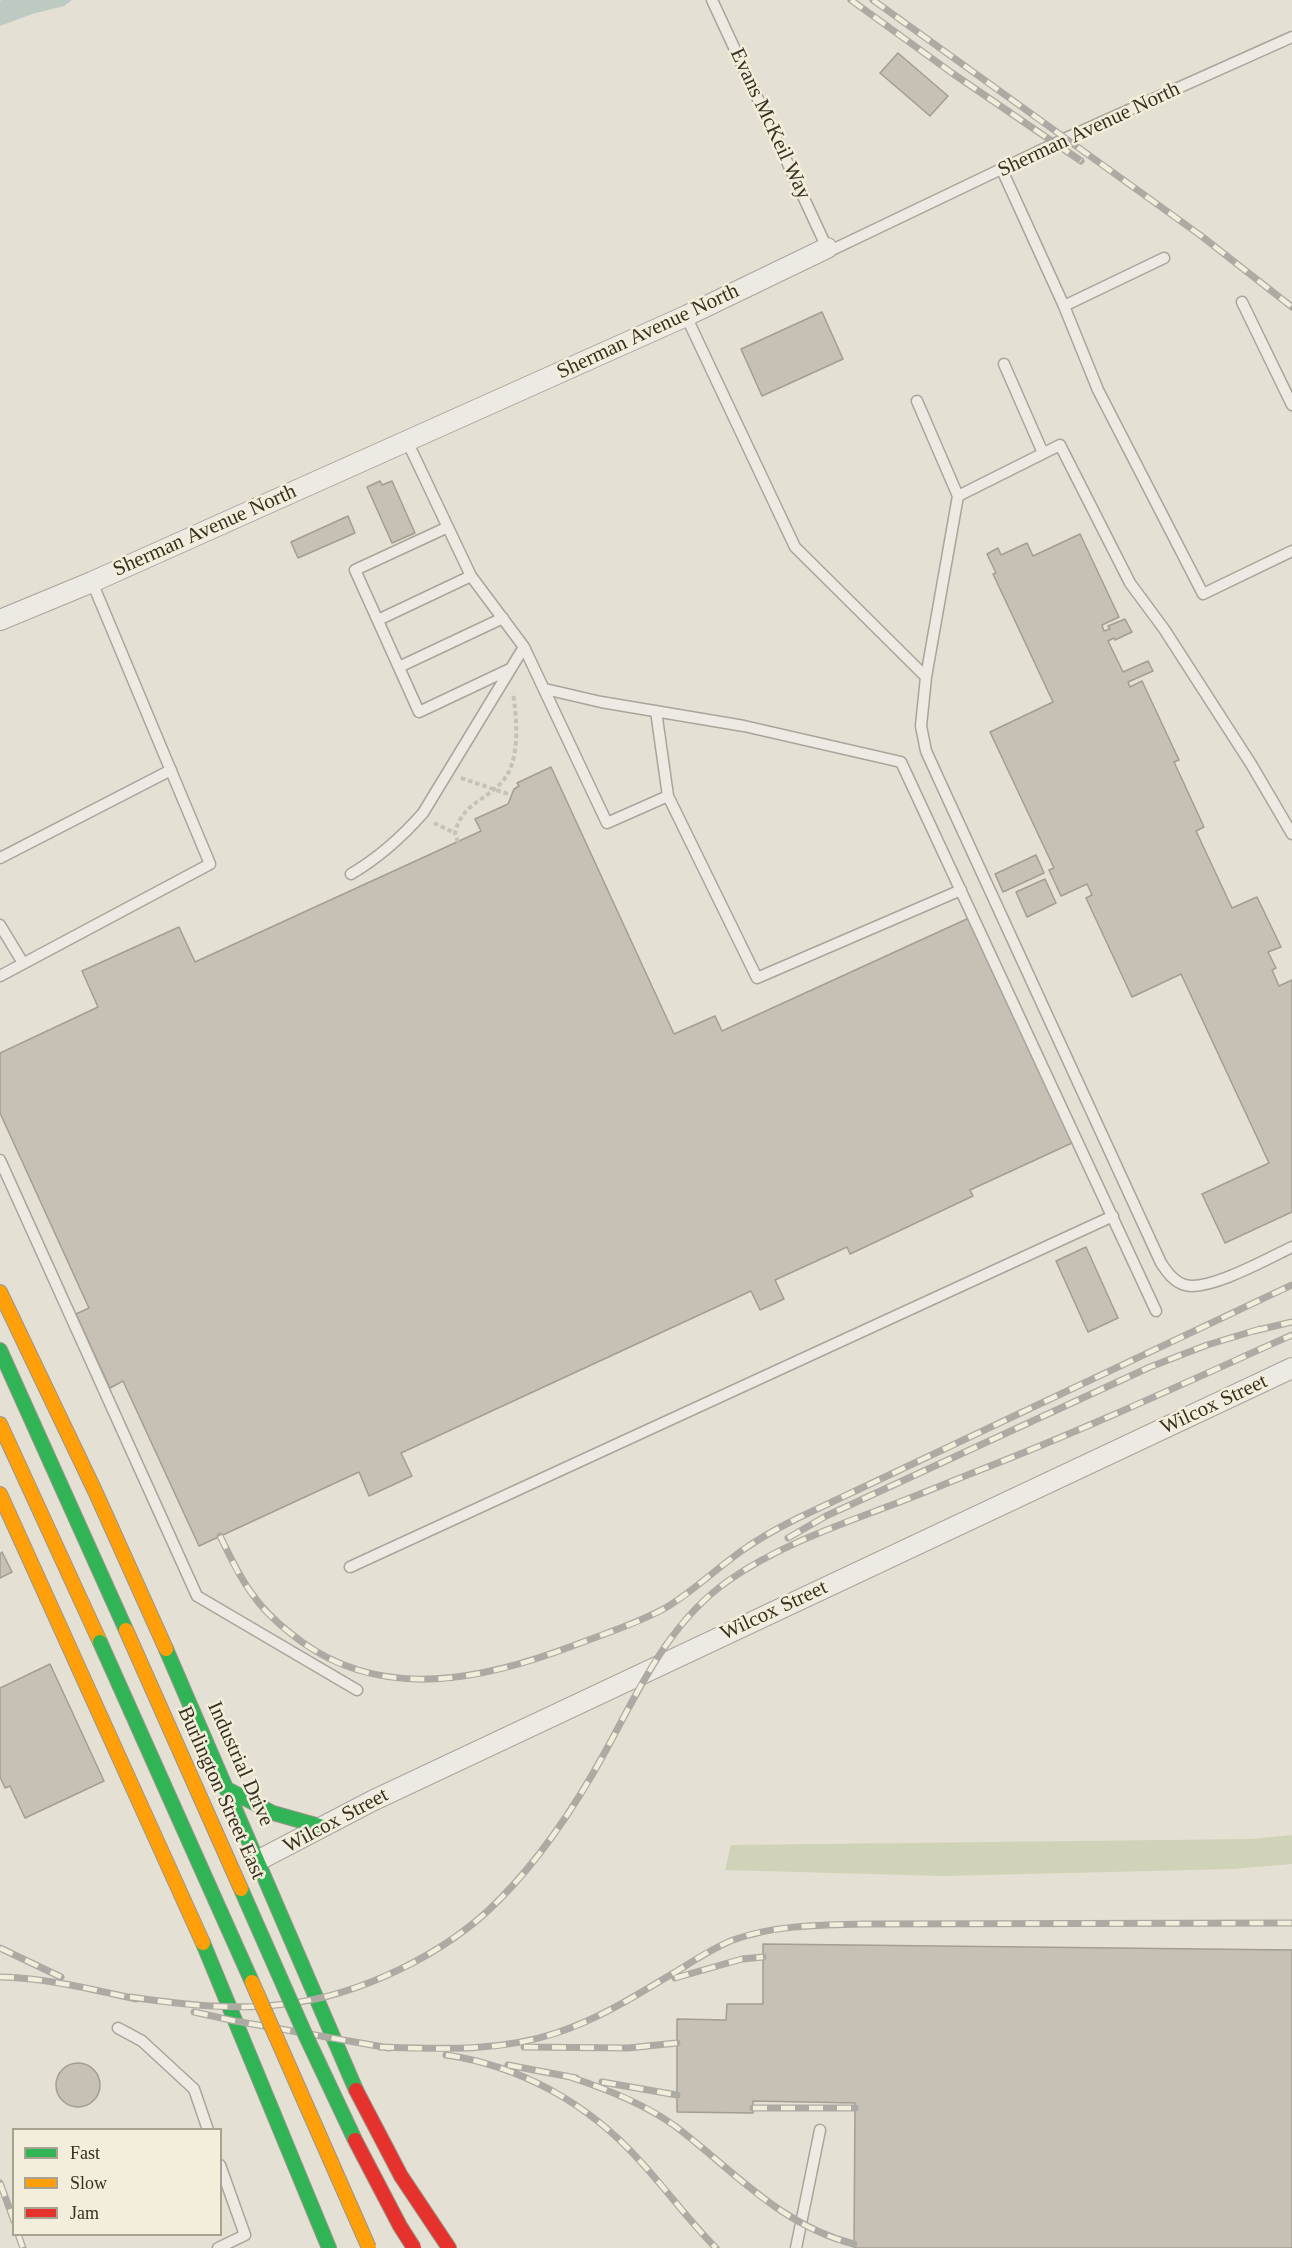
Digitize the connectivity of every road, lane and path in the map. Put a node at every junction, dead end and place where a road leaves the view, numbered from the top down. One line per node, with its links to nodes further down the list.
1 (712, 0): 4 (lane, Evans McKeil Way)
2 (1292, 37): 3 (lane, Sherman Avenue North)
3 (1002, 170): 4 (lane, Sherman Avenue North); 7 (lane)
4 (827, 248): 8 (street, Sherman Avenue North)
5 (1164, 258): 7 (lane)
6 (1242, 302): 11 (lane)
7 (1064, 306): 16 (lane)
8 (686, 316): 12 (street, Sherman Avenue North); 25 (lane)
9 (1004, 364): 13 (lane)
10 (917, 401): 14 (lane)
11 (1292, 405)
12 (407, 441): 15 (lane); 18 (street, Sherman Avenue North)
13 (1043, 453): 14 (lane); 35 (lane)
14 (958, 496): 25 (lane)
15 (448, 527): 17 (lane); 21 (lane)
16 (1292, 551)
17 (471, 576): 19 (lane); 21 (lane)
18 (92, 582): 20 (street, Sherman Avenue North); 28 (lane)
19 (503, 618): 22 (lane); 23 (lane)
20 (0, 620)
21 (378, 620): 23 (lane)
22 (524, 647): 24 (lane); 26 (lane)
23 (399, 667): 24 (lane)
24 (510, 669): 29 (lane); 30 (path)
25 (926, 677): 45 (lane)
26 (545, 689): 27 (lane); 32 (lane)
27 (656, 711): 32 (lane); 39 (lane)
28 (171, 770): 37 (lane); 41 (lane)
29 (449, 773): 30 (path); 33 (lane)
30 (493, 789): 31 (path); 34 (path)
31 (511, 795)
32 (669, 796): 39 (lane)
33 (420, 816): 34 (path); 38 (lane)
34 (455, 833): 36 (path)
35 (1292, 834)
36 (458, 842)
37 (0, 858)
38 (351, 874)
39 (960, 890): 44 (lane)
40 (0, 925): 41 (lane)
41 (23, 963): 42 (lane)
42 (0, 976)
43 (0, 1160): 53 (lane)
44 (1113, 1216): 47 (lane); 52 (lane)
45 (1292, 1247)
46 (0, 1292): 54 (street, Industrial Drive)
47 (1156, 1311)
48 (0, 1350): 66 (street, Burlington Street East, bridge)
49 (1292, 1368): 56 (street, Wilcox Street)
50 (0, 1424): 65 (street, bridge)
51 (0, 1494): 55 (street)
52 (350, 1567)
53 (357, 1690)
54 (227, 1789): 56 (street); 57 (street, Industrial Drive)
55 (147, 1822): 57 (street); 58 (street)
56 (323, 1827): 57 (street, Wilcox Street)
57 (259, 1860): 58 (street); 67 (street, Industrial Drive)
58 (210, 1961): 64 (street)
59 (118, 2028): 60 (lane)
60 (207, 2128)
61 (820, 2130): 68 (lane)
62 (222, 2171): 63 (lane)
63 (218, 2248)
64 (329, 2248)
65 (369, 2248)
66 (414, 2248)
67 (449, 2248)
68 (795, 2248)

